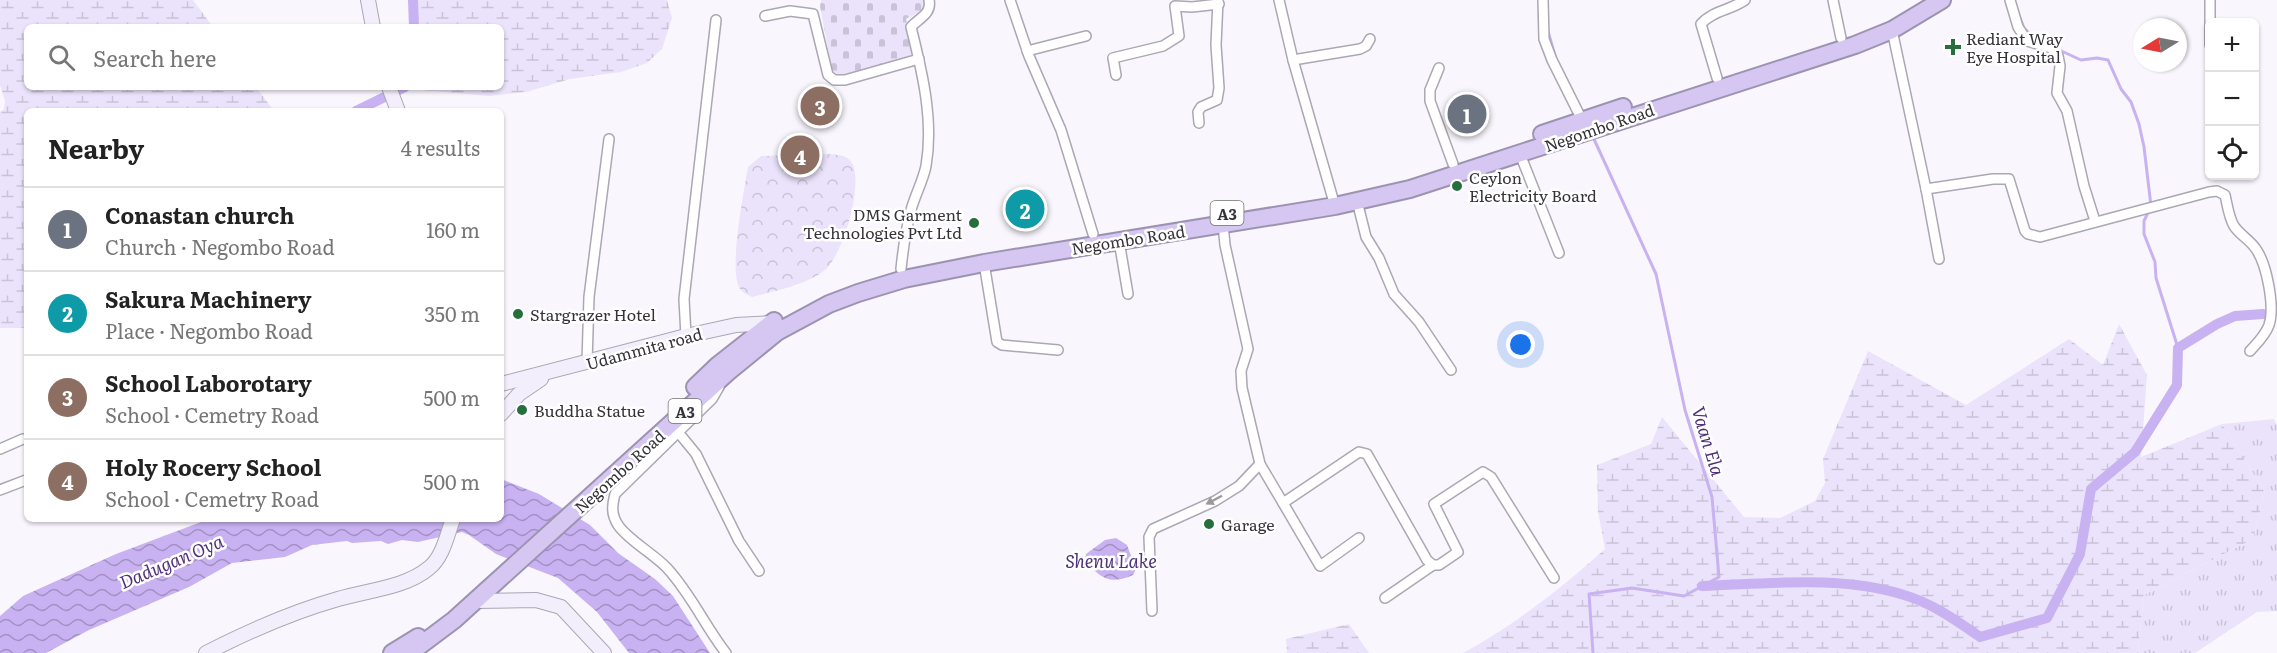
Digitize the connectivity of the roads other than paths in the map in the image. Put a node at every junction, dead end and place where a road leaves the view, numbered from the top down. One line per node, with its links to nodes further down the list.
1 (368, 0): 16 (street)
2 (929, 0): 22 (street)
3 (1010, 0): 21 (street)
4 (1279, 0): 23 (street)
5 (1542, 0): 29 (street)
6 (1745, 0): 26 (street)
7 (1833, 0): 19 (street)
8 (1923, 0): 19 (highway, Negombo Road / A3)
9 (1942, 0): 17 (highway, Negombo Road / A3)
10 (2010, 0): 37 (street)
11 (2210, 0): 14 (street)
12 (1219, 2): 25 (street); 30 (street)
13 (765, 16): 22 (street)
14 (2210, 18)
15 (716, 20): 48 (street)
16 (372, 24)
17 (1892, 30): 32 (highway, Negombo Road / A3); 34 (street)
18 (1086, 36): 21 (street)
19 (1841, 38): 26 (highway, Negombo Road / A3)
20 (1370, 39): 23 (street)
21 (1028, 51): 39 (street)
22 (919, 59): 44 (street)
23 (1293, 60): 35 (street)
24 (1439, 68): 33 (street)
25 (1116, 75)
26 (1717, 78): 29 (highway, Negombo Road / A3)
27 (390, 90): 28 (street)
28 (397, 108)
29 (1582, 120): 33 (highway, Negombo Road / A3)
30 (1199, 123)
31 (609, 139): 51 (street)
32 (1520, 153): 36 (highway, Negombo Road / A3); 41 (street)
33 (1453, 164): 35 (highway, Negombo Road / A3)
34 (1926, 189): 37 (street); 42 (street)
35 (1334, 200): 36 (highway, Negombo Road / A3); 38 (highway, Negombo Road / A3); 39 (highway, Negombo Road / A3)
36 (1357, 201): 52 (street)
37 (2095, 221): 50 (street)
38 (1223, 224): 40 (highway, Negombo Road / A3); 60 (street)
39 (1093, 234): 44 (highway, Negombo Road / A3)
40 (1119, 241): 43 (highway, Negombo Road / A3); 45 (street)
41 (1559, 253)
42 (1939, 259)
43 (984, 263): 47 (highway, Negombo Road / A3); 49 (street)
44 (901, 269): 46 (highway, Negombo Road / A3)
45 (1128, 294)
46 (771, 323): 47 (street, Udammita road); 48 (street, Udammita road); 63 (highway, Negombo Road / A3)
47 (789, 324): 54 (highway, Negombo Road / A3)
48 (686, 336): 51 (street, Udammita road)
49 (1058, 350)
50 (2250, 351)
51 (587, 363): 53 (street, Udammita road)
52 (1451, 370)
53 (553, 372): 55 (street, Udammita road); 56 (street)
54 (728, 372): 57 (street); 63 (highway, Negombo Road / A3)
55 (504, 383)
56 (504, 411)
57 (678, 432): 68 (street); 78 (street)
58 (23, 439): 59 (street)
59 (0, 449)
60 (1260, 464): 64 (street); 73 (street, one-way to 73)
61 (24, 481): 62 (street)
62 (0, 490)
63 (582, 498): 70 (highway, Negombo Road / A3)
64 (1283, 503): 66 (street); 67 (street)
65 (452, 522): 74 (street)
66 (1359, 538)
67 (1433, 566): 69 (street); 71 (street)
68 (759, 571)
69 (1554, 578)
70 (495, 579): 72 (highway, Negombo Road / A3); 75 (highway, Negombo Road / A3)
71 (1385, 598)
72 (476, 602): 76 (highway, Negombo Road / A3); 77 (street)
73 (1152, 610)
74 (206, 653)
75 (392, 653)
76 (410, 653)
77 (604, 653)
78 (726, 653)

